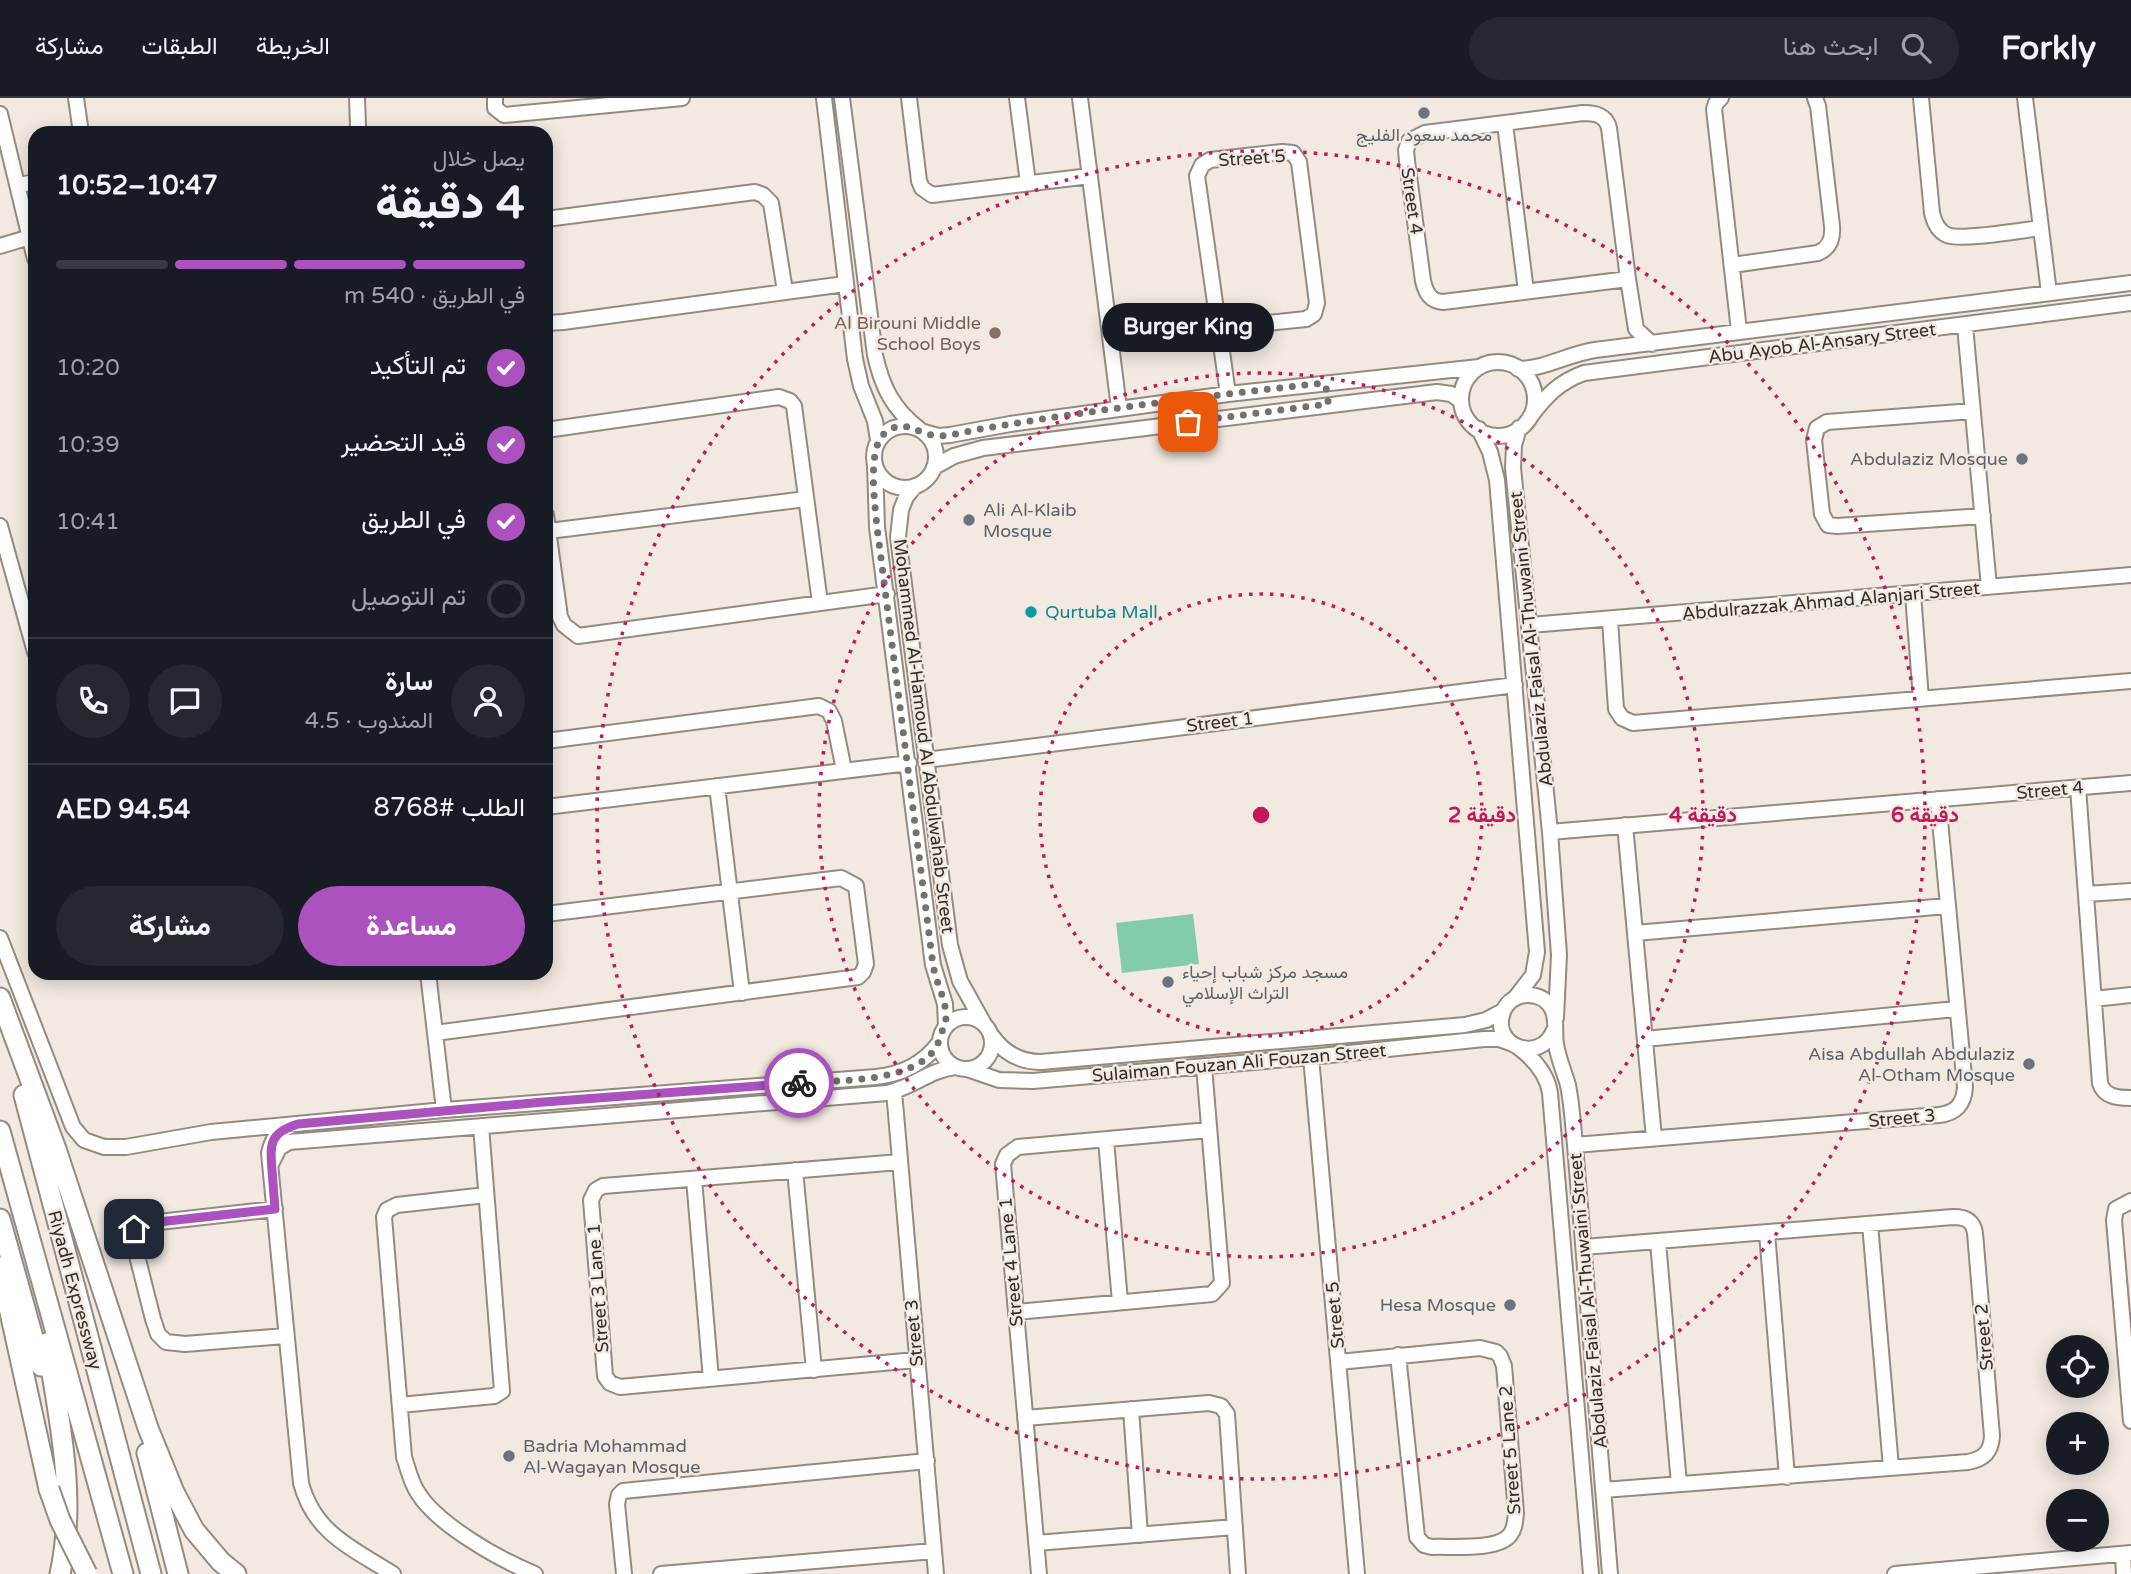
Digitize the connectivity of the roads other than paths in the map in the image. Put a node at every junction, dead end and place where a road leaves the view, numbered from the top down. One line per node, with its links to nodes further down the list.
1 (76, 98): 16 (street)
2 (356, 98): 17 (street)
3 (495, 98): 4 (street)
4 (682, 98)
5 (824, 98): 24 (street)
6 (842, 98): 23 (street)
7 (909, 98): 21 (street)
8 (1017, 98): 21 (street)
9 (1080, 98): 19 (street)
10 (1721, 98): 32 (street)
11 (1815, 98): 32 (street)
12 (1921, 98): 27 (street)
13 (2025, 98): 27 (street)
14 (0, 114): 18 (street)
15 (1505, 124): 33 (street, Street 4); 37 (street); 37 (street, Street 4)
16 (80, 126)
17 (358, 126)
18 (2, 132): 22 (street)
19 (1090, 176): 21 (street); 57 (street)
20 (28, 183): 22 (street)
21 (1028, 183)
22 (19, 185): 26 (street)
23 (856, 212): 24 (street); 29 (street)
24 (839, 214): 30 (street)
25 (553, 218): 36 (street)
26 (28, 228)
27 (2041, 228): 38 (street)
28 (28, 238): 31 (street)
29 (859, 238): 30 (street); 63 (street)
30 (842, 239): 35 (street)
31 (0, 246)
32 (1732, 265): 46 (street)
33 (1628, 279): 37 (street, Street 4); 45 (street, Street 4)
34 (2131, 283): 38 (street, Abu Ayob Al-Ansary Street)
35 (845, 284): 36 (street); 64 (street)
36 (785, 291): 42 (street)
37 (1526, 292)
38 (2049, 293): 40 (street, Abu Ayob Al-Ansary Street)
39 (2131, 303): 43 (street, Abu Ayob Al-Ansary Street)
40 (1874, 316): 41 (street, Abu Ayob Al-Ansary Street); 47 (street)
41 (1839, 320): 46 (street, Abu Ayob Al-Ansary Street); 48 (street)
42 (553, 323)
43 (1965, 326): 47 (street, Abu Ayob Al-Ansary Street); 58 (street)
44 (1219, 328): 44 (street, Street 5); 54 (street, Street 5)
45 (1636, 330): 49 (street); 50 (street)
46 (1739, 331): 49 (street, Abu Ayob Al-Ansary Street)
47 (1878, 335): 48 (street, Abu Ayob Al-Ansary Street)
48 (1843, 339): 59 (street, Abu Ayob Al-Ansary Street)
49 (1652, 344): 50 (street, Abu Ayob Al-Ansary Street)
50 (1625, 347): 52 (street, Abu Ayob Al-Ansary Street)
51 (1479, 367): 52 (street); 53 (street); 55 (street)
52 (1518, 369): 59 (street)
53 (1323, 383): 54 (street); 56 (street)
54 (1228, 394): 57 (street)
55 (1461, 401): 56 (street); 62 (street)
56 (1328, 404): 66 (street)
57 (1119, 408): 63 (street)
58 (1973, 411): 69 (street); 69 (street)
59 (1530, 416): 60 (street)
60 (1519, 428): 62 (street); 79 (street, Abdulaziz Faisal Al-Thuwaini Street)
61 (553, 429): 68 (street)
62 (1479, 429): 82 (street, Abdulaziz Faisal Al-Thuwaini Street)
63 (921, 431): 64 (street); 66 (street)
64 (878, 440): 65 (street)
65 (875, 465): 67 (street); 75 (street, Mohammed Al-Hamoud Al Abdulwahab Street)
66 (934, 467): 67 (street)
67 (915, 486): 85 (street, Mohammed Al-Hamoud Al Abdulwahab Street)
68 (806, 499): 71 (street); 77 (street)
69 (1983, 516): 74 (street)
70 (0, 526): 80 (street)
71 (553, 531)
72 (553, 562): 77 (street)
73 (2131, 575): 74 (street, Abdulrazzak Ahmad Alanjari Street)
74 (1989, 587): 76 (street, Abdulrazzak Ahmad Alanjari Street)
75 (887, 594): 77 (street); 86 (street, Mohammed Al-Hamoud Al Abdulwahab Street)
76 (1913, 594): 78 (street, Abdulrazzak Ahmad Alanjari Street); 83 (street)
77 (820, 603)
78 (1610, 620): 79 (street, Abdulrazzak Ahmad Alanjari Street); 83 (street)
79 (1530, 625): 94 (street, Abdulaziz Faisal Al-Thuwaini Street)
80 (28, 627)
81 (2131, 681): 83 (street)
82 (1515, 685): 85 (street, Street 1); 106 (street, Abdulaziz Faisal Al-Thuwaini Street)
83 (1921, 699)
84 (553, 740): 87 (street)
85 (926, 760): 114 (street, Mohammed Al-Hamoud Al Abdulwahab Street)
86 (909, 763): 87 (street); 112 (street, Mohammed Al-Hamoud Al Abdulwahab Street)
87 (844, 770): 89 (street)
88 (2131, 783): 90 (street, Street 4)
89 (717, 786): 92 (street); 95 (street)
90 (2078, 788): 91 (street, Street 4); 97 (street)
91 (1938, 799): 93 (street, Street 4); 98 (street, Street 3)
92 (553, 806)
93 (1625, 825): 94 (street, Street 4); 100 (street)
94 (1550, 832): 111 (street, Abdulaziz Faisal Al-Thuwaini Street)
95 (730, 891): 99 (street); 103 (street); 103 (street)
96 (2131, 891): 97 (street)
97 (2086, 894): 107 (street)
98 (1947, 906): 100 (street); 109 (street, Street 3)
99 (553, 913)
100 (1635, 933): 116 (street)
101 (0, 938): 130 (street)
102 (429, 980): 115 (street)
103 (742, 993): 115 (street)
104 (2131, 995): 107 (street)
105 (0, 998): 155 (highway)
106 (1514, 999): 110 (street); 111 (street)
107 (2094, 999): 124 (street)
108 (0, 1005): 184 (highway, Riyadh Expressway)
109 (1956, 1010): 116 (street); 134 (street, Street 3)
110 (1503, 1011): 113 (street, Sulaiman Fouzan Ali Fouzan Street); 118 (street)
111 (1555, 1025): 118 (street); 137 (street, Abdulaziz Faisal Al-Thuwaini Street)
112 (946, 1026): 114 (street); 117 (street)
113 (1419, 1029): 114 (street, Sulaiman Fouzan Ali Fouzan Street); 119 (street)
114 (988, 1030): 122 (street)
115 (435, 1033): 127 (street)
116 (1645, 1039): 134 (street)
117 (939, 1043): 122 (street); 125 (street)
118 (1515, 1045): 119 (street, Sulaiman Fouzan Ali Fouzan Street); 157 (street, Abdulaziz Faisal Al-Thuwaini Street)
119 (1420, 1046): 120 (street, Sulaiman Fouzan Ali Fouzan Street)
120 (1311, 1057): 121 (street, Sulaiman Fouzan Ali Fouzan Street); 160 (street, Street 5)
121 (1204, 1066): 122 (street, Sulaiman Fouzan Ali Fouzan Street); 132 (street)
122 (961, 1068): 123 (street)
123 (894, 1091): 128 (street); 138 (street, Street 3)
124 (2131, 1098)
125 (568, 1100): 126 (street); 128 (street)
126 (544, 1102): 127 (street); 129 (street)
127 (444, 1110): 130 (street)
128 (573, 1119): 129 (street)
129 (544, 1122): 131 (street)
130 (302, 1124): 135 (street); 139 (street)
131 (481, 1126): 135 (street); 142 (street)
132 (1209, 1130): 136 (street, Street 4 Lane 1); 152 (street)
133 (0, 1131): 143 (highway, Riyadh Expressway)
134 (1654, 1138): 137 (street, Street 3)
135 (309, 1140): 139 (street)
136 (1106, 1140): 152 (street); 153 (street, Street 4 Lane 1)
137 (1575, 1145): 150 (street, Abdulaziz Faisal Al-Thuwaini Street)
138 (900, 1162): 140 (street, Street 3 Lane 1); 159 (street, Street 3)
139 (271, 1164): 145 (street)
140 (795, 1170): 141 (street, Street 3 Lane 1); 161 (street)
141 (694, 1179): 162 (street); 162 (street, Street 3 Lane 1)
142 (486, 1195): 165 (street); 165 (street)
143 (18, 1199): 169 (highway); 183 (highway, Riyadh Expressway)
144 (2131, 1201): 168 (street)
145 (275, 1209): 154 (street); 154 (street)
146 (0, 1219): 169 (highway)
147 (1870, 1224): 148 (street, Street 2); 171 (street); 171 (street, Street 2)
148 (1767, 1233): 149 (street, Street 2); 172 (street)
149 (1658, 1242): 150 (street, Street 2); 173 (street)
150 (1584, 1247): 156 (street, Abdulaziz Faisal Al-Thuwaini Street)
151 (0, 1267): 182 (highway, bridge)
152 (1120, 1302): 153 (street)
153 (1016, 1312): 167 (street, Street 4 Lane 1)
154 (285, 1336): 187 (street)
155 (119, 1344): 185 (highway); 186 (highway)
156 (1593, 1351): 157 (street); 163 (street, Abdulaziz Faisal Al-Thuwaini Street)
157 (1573, 1353): 164 (street, Abdulaziz Faisal Al-Thuwaini Street)
158 (1398, 1355): 158 (street, Street 5 Lane 2); 160 (street, Street 5 Lane 2)
159 (916, 1360): 161 (street, Street 3 Lane 1); 170 (street, Street 3)
160 (1339, 1362): 194 (street, Street 5)
161 (814, 1370): 162 (street, Street 3 Lane 1)
162 (711, 1379)
163 (1595, 1379): 164 (street); 174 (street, Abdulaziz Faisal Al-Thuwaini Street)
164 (1576, 1381): 195 (street, Abdulaziz Faisal Al-Thuwaini Street)
165 (400, 1405): 188 (street)
166 (1131, 1409): 167 (street); 175 (street); 176 (street)
167 (1025, 1418): 177 (street, Street 4 Lane 1)
168 (2131, 1421)
169 (62, 1441): 181 (highway)
170 (927, 1461): 178 (street, Street 3); 189 (street)
171 (1891, 1468): 172 (street, Street 2)
172 (1787, 1476): 173 (street, Street 2)
173 (1679, 1484): 174 (street, Street 2)
174 (1603, 1490): 196 (street, Abdulaziz Faisal Al-Thuwaini Street)
175 (1235, 1527): 176 (street); 193 (street)
176 (1140, 1535): 177 (street)
177 (1036, 1544): 192 (street, Street 4 Lane 1)
178 (934, 1550): 190 (street); 191 (street, Street 3)
179 (2127, 1553): 180 (street); 198 (street)
180 (2015, 1569): 197 (street)
181 (60, 1574)
182 (87, 1574)
183 (123, 1574)
184 (151, 1574)
185 (178, 1574)
186 (236, 1574)
187 (393, 1574)
188 (535, 1574)
189 (624, 1574)
190 (661, 1574)
191 (936, 1574)
192 (1039, 1574)
193 (1238, 1574)
194 (1357, 1574)
195 (1591, 1574)
196 (1611, 1574)
197 (1895, 1574)
198 (2124, 1574)

